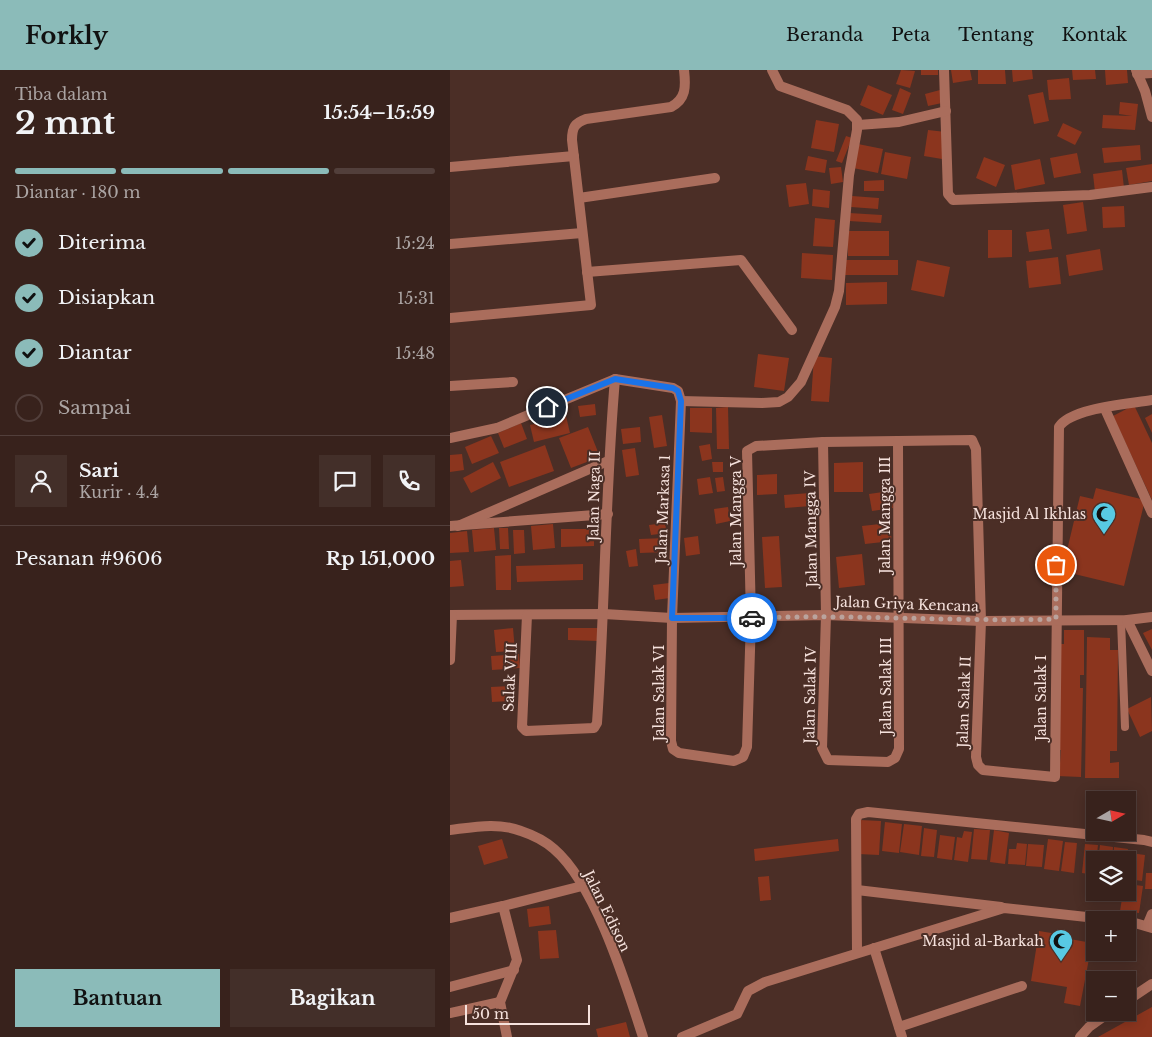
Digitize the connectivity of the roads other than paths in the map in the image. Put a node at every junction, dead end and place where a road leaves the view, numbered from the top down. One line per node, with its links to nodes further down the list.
1 (684, 70): 9 (street)
2 (772, 70): 8 (street)
3 (944, 70): 6 (street)
4 (1137, 72): 5 (street); 7 (street)
5 (1152, 73)
6 (946, 111): 8 (street); 12 (street)
7 (1152, 117)
8 (858, 125): 23 (street)
9 (574, 156): 10 (street); 13 (street)
10 (450, 167)
11 (715, 178): 13 (street)
12 (1152, 186)
13 (579, 198): 14 (street)
14 (582, 233): 15 (street); 16 (street)
15 (450, 244)
16 (587, 272): 17 (street); 18 (street)
17 (450, 318)
18 (792, 330)
19 (615, 379): 23 (street); 25 (street); 28 (street, Jalan Naga II)
20 (513, 382): 21 (street)
21 (450, 386)
22 (1152, 400): 24 (street)
23 (681, 401): 37 (street, Jalan Markasa 1)
24 (1106, 409): 30 (street); 40 (street, Jalan Salak I)
25 (450, 438)
26 (898, 441): 27 (street); 39 (street, Jalan Mangga III); 42 (street, Jalan Salak II)
27 (823, 442): 35 (street, Jalan Mangga IV); 38 (street, Jalan Mangga V)
28 (608, 461): 29 (street, Jalan Naga II); 31 (street)
29 (608, 514): 31 (street); 32 (street, Jalan Naga II)
30 (1152, 514)
31 (454, 526)
32 (604, 614): 34 (street, Jalan Griya Kencana); 37 (street, Jalan Griya Kencana); 46 (street, Jalan Naga II)
33 (451, 615): 34 (street, Jalan Griya Kencana); 43 (street)
34 (527, 615): 46 (street, Salak VIII)
35 (826, 615): 38 (street, Jalan Griya Kencana); 39 (street, Jalan Griya Kencana); 47 (street, Jalan Salak IV)
36 (1152, 617): 41 (street, Jalan Griya Kencana)
37 (672, 618): 38 (street, Jalan Griya Kencana); 38 (street, Jalan Salak VI)
38 (751, 618)
39 (900, 618): 42 (street, Jalan Griya Kencana); 47 (street, Jalan Salak III)
40 (1056, 619): 41 (street, Jalan Griya Kencana); 42 (street, Jalan Griya Kencana); 48 (street, Jalan Salak I)
41 (1124, 620): 44 (street); 45 (lane)
42 (981, 621): 48 (street, Jalan Salak II)
43 (450, 660)
44 (1152, 671)
45 (1125, 727)
46 (594, 728)
47 (898, 754)
48 (1055, 777)
49 (450, 830): 51 (street, Jalan Edison)
50 (1152, 842): 52 (street)
51 (582, 886): 53 (street); 72 (street, Jalan Edison)
52 (856, 890): 54 (street); 61 (street)
53 (503, 906): 57 (street); 62 (street)
54 (1004, 908): 56 (street); 60 (street)
55 (1152, 914): 59 (street)
56 (1086, 917)
57 (450, 918)
58 (1136, 924): 59 (street)
59 (1150, 927)
60 (874, 948): 61 (street); 70 (street)
61 (857, 952): 73 (street)
62 (514, 970): 65 (street); 67 (street)
63 (1152, 984): 66 (street)
64 (1022, 986): 70 (street)
65 (450, 987)
66 (1136, 995)
67 (500, 1002): 68 (street); 71 (street)
68 (450, 1013)
69 (1099, 1021): 74 (street)
70 (901, 1032)
71 (507, 1037)
72 (643, 1037)
73 (682, 1037)
74 (1079, 1037)

